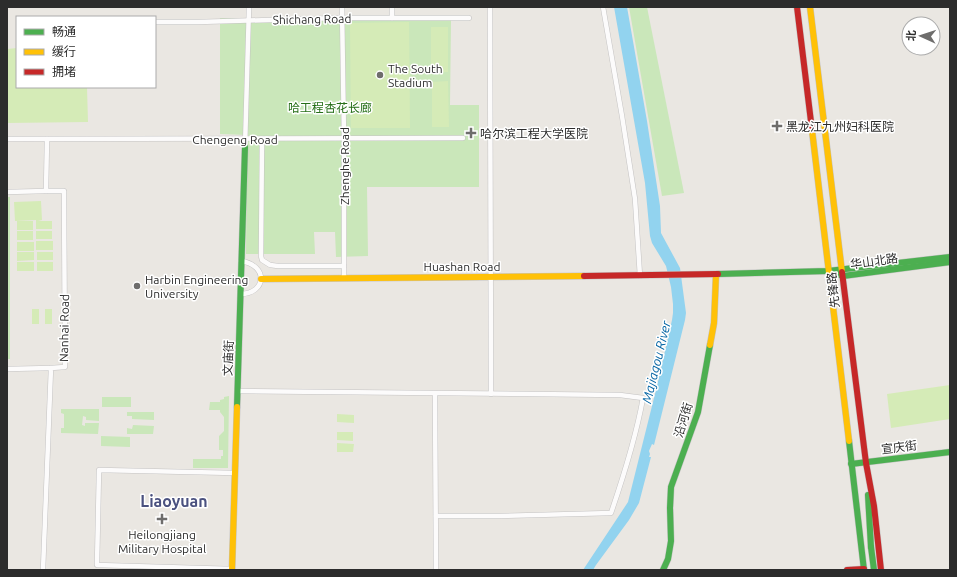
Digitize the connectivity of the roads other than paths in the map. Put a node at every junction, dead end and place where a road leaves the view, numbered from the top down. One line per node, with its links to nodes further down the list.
1 (249, 7): 11 (street)
2 (342, 7): 8 (street, Zhenghe Road)
3 (392, 7): 9 (street)
4 (490, 7): 31 (street)
5 (603, 7): 29 (street)
6 (797, 7): 27 (main road, 先锋路)
7 (810, 7): 26 (main road, 先锋路)
8 (342, 18): 9 (street, Shichang Road); 11 (street, Shichang Road); 18 (street, Zhenghe Road)
9 (392, 18): 10 (street, Shichang Road)
10 (469, 18)
11 (249, 21): 12 (street, Shichang Road); 16 (street)
12 (156, 22)
13 (463, 138): 18 (street, Chengeng Road)
14 (7, 139): 15 (street, Chengeng Road)
15 (47, 139): 16 (street, Chengeng Road); 20 (street)
16 (245, 139): 17 (street, Chengeng Road); 19 (street)
17 (262, 139): 18 (street, Chengeng Road); 25 (street)
18 (344, 139): 25 (street, Zhenghe Road)
19 (245, 147): 23 (main road, 文庙街)
20 (46, 191): 21 (street); 36 (street, Nanhai Road)
21 (7, 192)
22 (950, 257): 26 (main road, 华山北路)
23 (242, 261): 32 (street); 34 (main road, 文庙街)
24 (950, 262): 30 (main road, 华山北路)
25 (344, 266): 33 (street, Zhenghe Road)
26 (842, 269): 27 (main road, 华山北路); 30 (main road, 先锋路)
27 (828, 272): 28 (main road, Huashan Road); 30 (main road, 华山北路); 42 (main road, 先锋路)
28 (716, 275): 29 (main road, Huashan Road); 51 (main road, 沿河街)
29 (640, 276): 31 (main road, Huashan Road)
30 (843, 276): 41 (main road, 先锋路)
31 (492, 277): 33 (main road, Huashan Road); 39 (street)
32 (261, 278): 33 (main road, Huashan Road); 34 (street)
33 (344, 278)
34 (240, 294): 37 (main road, 文庙街)
35 (7, 368): 36 (street)
36 (51, 368): 49 (street, Nanhai Road)
37 (238, 391): 38 (street); 43 (main road, 文庙街)
38 (435, 394): 39 (street); 44 (street)
39 (491, 394): 44 (street)
40 (950, 452): 41 (main road, 宣庆街)
41 (866, 463): 42 (main road, 宣庆街); 54 (main road); 55 (main road, 先锋路)
42 (851, 464): 53 (main road, 先锋路)
43 (235, 473): 45 (street); 48 (main road, 文庙街)
44 (436, 516): 50 (street)
45 (149, 568): 46 (street)
46 (174, 569): 47 (street)
47 (197, 569): 48 (street)
48 (232, 569)
49 (43, 570)
50 (436, 570)
51 (663, 570)
52 (847, 570): 53 (main road)
53 (864, 570)
54 (874, 570)
55 (881, 570)

